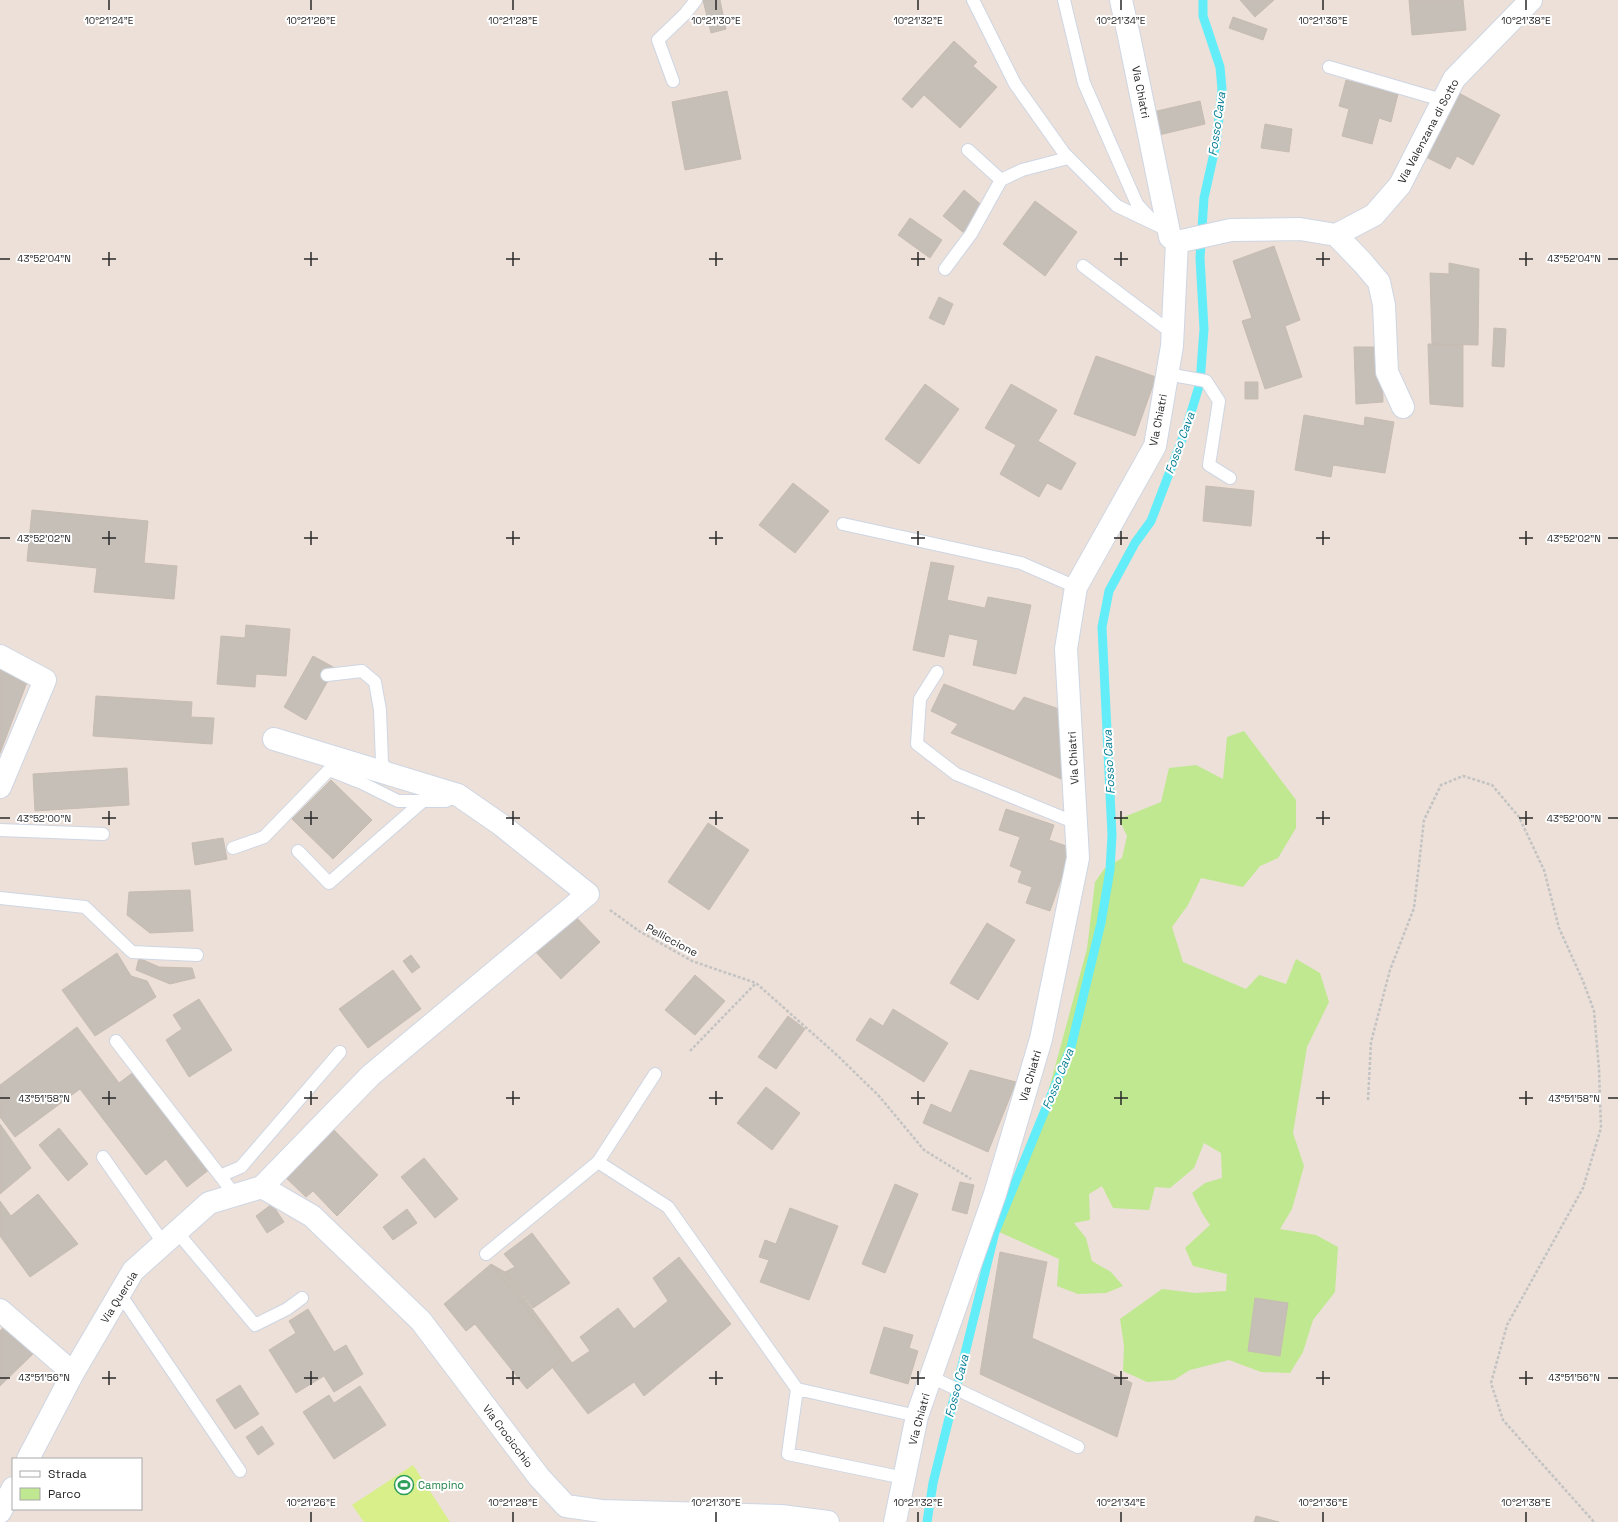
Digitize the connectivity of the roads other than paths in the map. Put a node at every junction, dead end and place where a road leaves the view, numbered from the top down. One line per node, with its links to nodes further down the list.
1 (696, 0): 7 (lane)
2 (973, 0): 10 (lane)
3 (1064, 0): 13 (lane)
4 (1121, 0): 13 (street, Via Chiatri)
5 (1530, 0): 8 (street, Via Valenzana di Sotto)
6 (1329, 67): 8 (lane)
7 (673, 81)
8 (1442, 100): 12 (street, Via Valenzana di Sotto)
9 (968, 150): 11 (lane)
10 (1068, 158): 11 (lane); 13 (lane)
11 (1001, 180): 15 (lane)
12 (1336, 235): 13 (street); 18 (street)
13 (1173, 237): 16 (street, Via Chiatri)
14 (1083, 266): 16 (lane)
15 (945, 269)
16 (1172, 333): 17 (street, Via Chiatri)
17 (1176, 376): 19 (lane); 21 (street, Via Chiatri)
18 (1404, 407)
19 (1230, 478)
20 (843, 524): 21 (lane)
21 (1076, 587): 30 (street, Via Chiatri)
22 (0, 656): 27 (street)
23 (937, 672): 30 (lane)
24 (327, 675): 26 (lane)
25 (274, 739): 26 (street)
26 (389, 774): 28 (street)
27 (0, 787)
28 (458, 796): 29 (lane); 43 (street)
29 (423, 801): 33 (lane); 34 (lane)
30 (1076, 823): 51 (street, Via Chiatri)
31 (0, 830): 32 (lane)
32 (103, 834)
33 (233, 848)
34 (298, 851)
35 (0, 898): 36 (lane)
36 (197, 955)
37 (116, 1041): 42 (lane)
38 (340, 1052): 42 (lane)
39 (655, 1074): 41 (lane)
40 (103, 1157): 45 (lane)
41 (598, 1162): 46 (lane); 52 (lane)
42 (220, 1176): 44 (lane)
43 (262, 1187): 44 (street, Via Quercia); 60 (street, Via Crocicchio)
44 (235, 1195): 45 (street, Via Quercia)
45 (170, 1238): 47 (street, Via Quercia); 48 (lane)
46 (486, 1254)
47 (120, 1294): 50 (street, Via Quercia); 56 (lane)
48 (302, 1298)
49 (0, 1310): 50 (street)
50 (73, 1373): 55 (street, Via Quercia)
51 (937, 1380): 53 (street, Via Chiatri); 54 (lane)
52 (797, 1389): 53 (lane); 57 (lane)
53 (917, 1416): 57 (street, Via Chiatri)
54 (1078, 1447)
55 (29, 1458)
56 (240, 1471)
57 (904, 1478): 61 (street, Via Chiatri)
58 (12, 1490): 59 (street)
59 (0, 1512)
60 (828, 1522)
61 (895, 1522)

